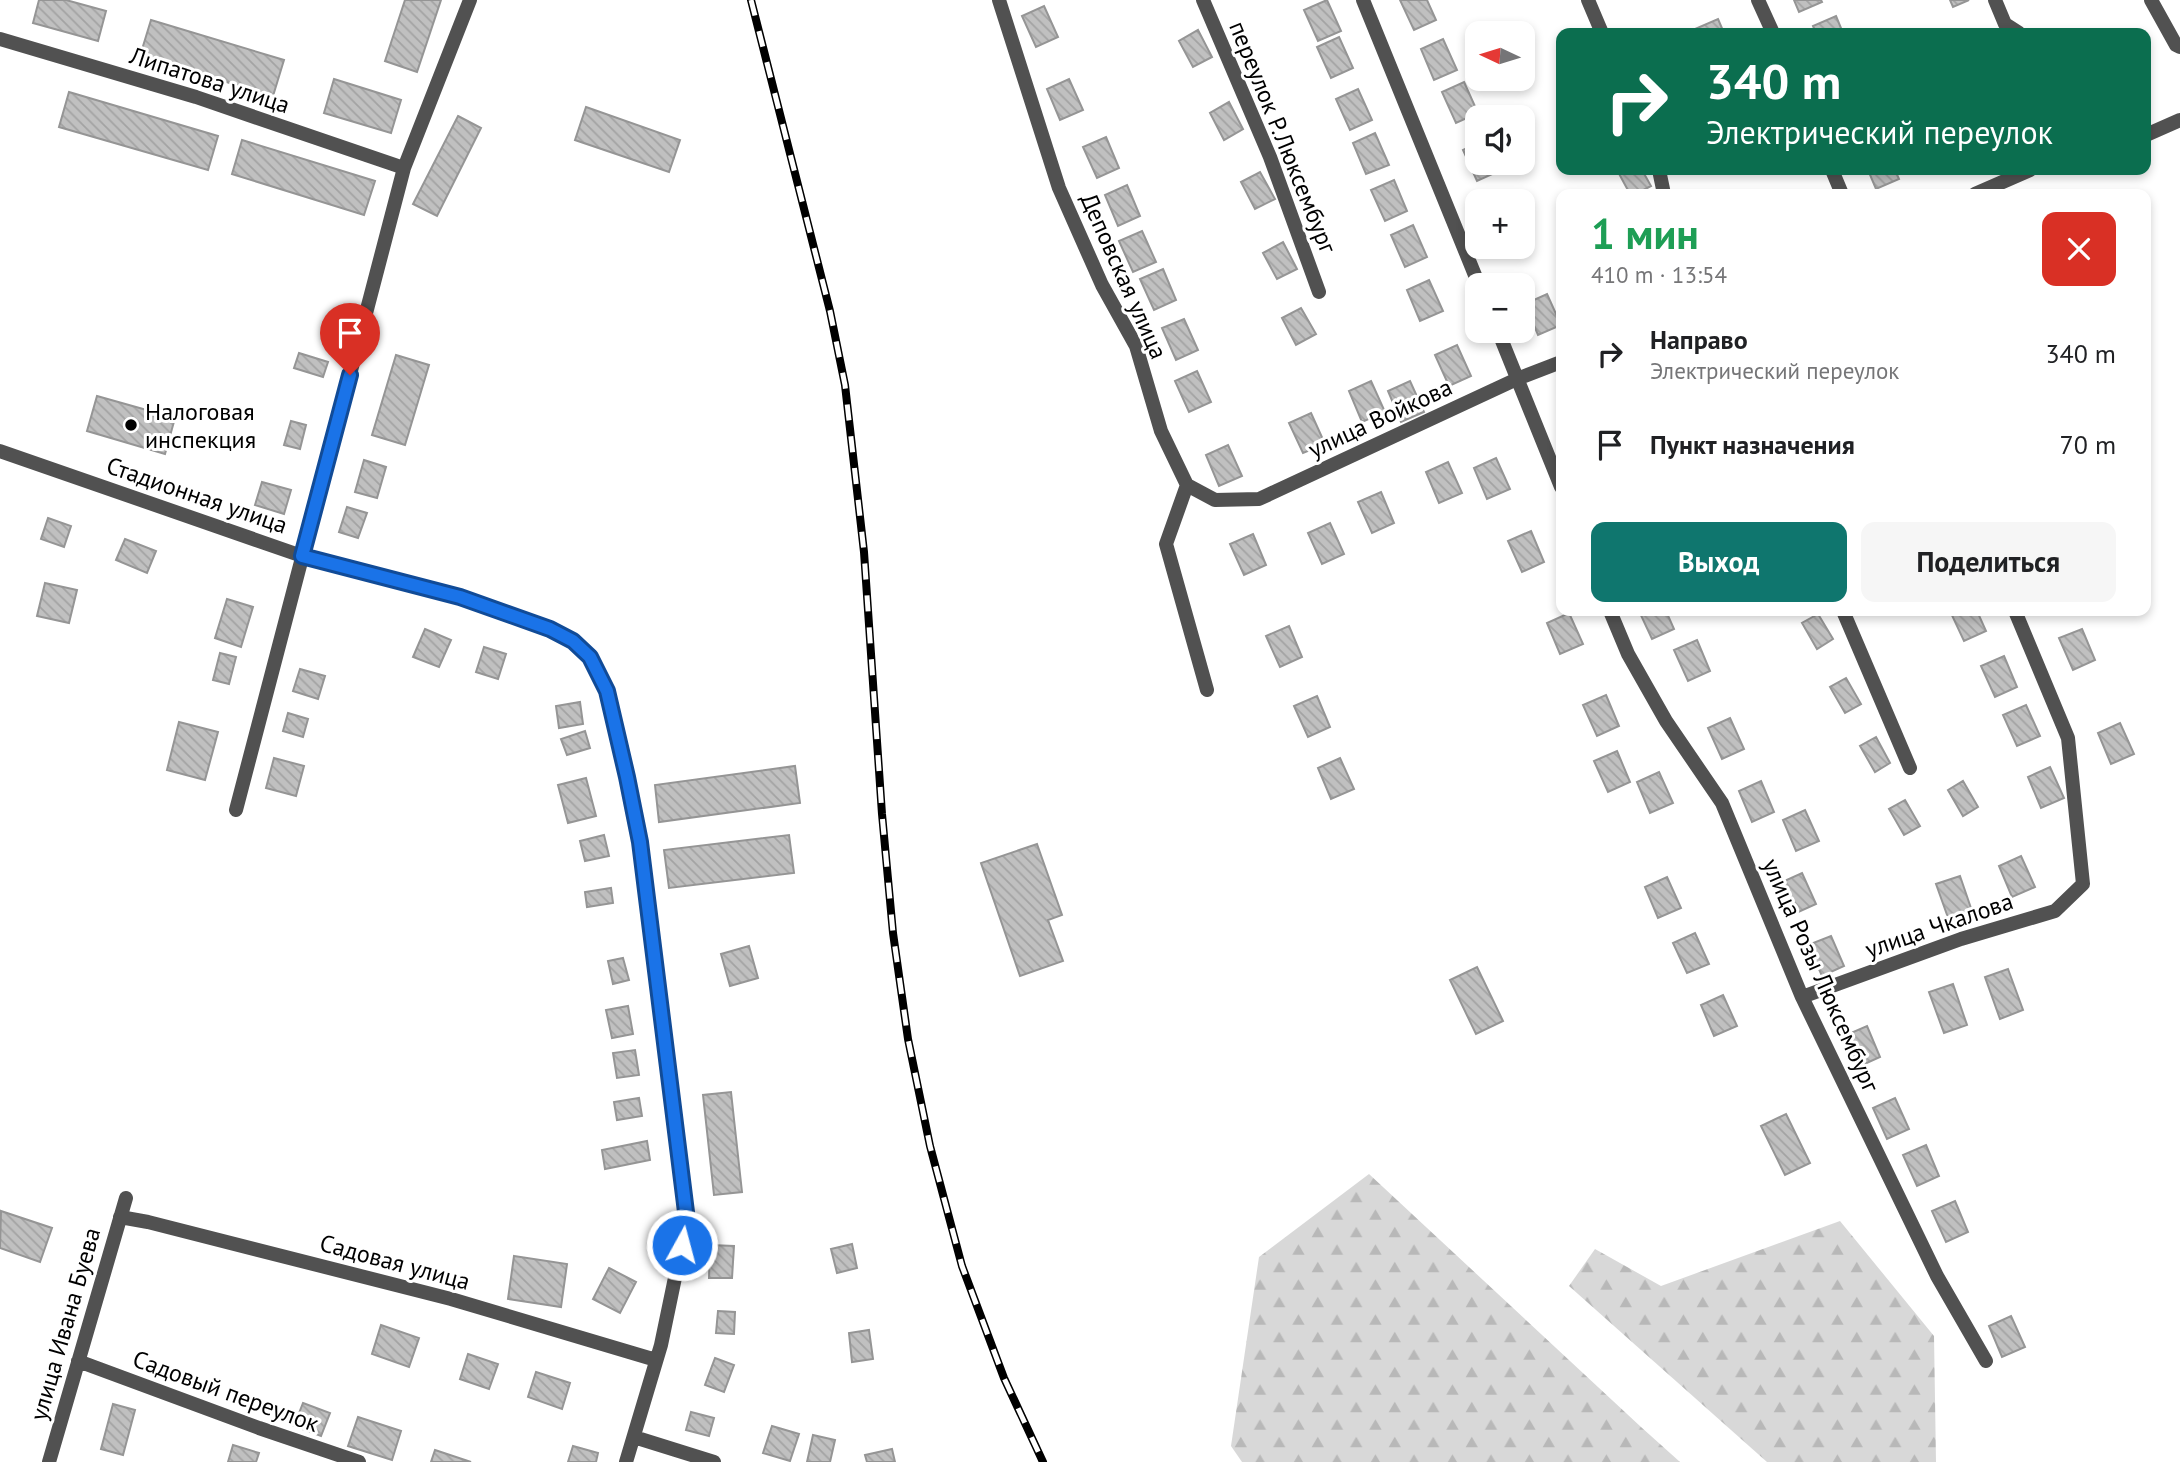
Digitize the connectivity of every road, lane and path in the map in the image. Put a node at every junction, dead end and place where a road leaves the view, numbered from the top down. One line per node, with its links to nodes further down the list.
1 (470, 0): 16 (street)
2 (999, 0): 26 (street, Деповская улица)
3 (1203, 0): 20 (street, переулок Р.Люксембург)
4 (1363, 0): 19 (street)
5 (1588, 0): 9 (street)
6 (1759, 0): 10 (street)
7 (1995, 0): 11 (street)
8 (2151, 0): 13 (street)
9 (1600, 28)
10 (1771, 28)
11 (2011, 28)
12 (0, 39): 16 (street, Липатова улица)
13 (2180, 47)
14 (2180, 120): 15 (street)
15 (2151, 133)
16 (404, 168): 27 (street)
17 (2019, 175): 18 (street)
18 (1986, 189)
19 (1474, 273)
20 (1319, 292)
21 (1503, 343): 23 (street)
22 (1556, 364): 23 (street, улица Войкова)
23 (1517, 379): 25 (street); 26 (street, улица Войкова)
24 (0, 451): 27 (street, Стадионная улица)
25 (1556, 475)
26 (1187, 485): 31 (street)
27 (302, 556): 33 (street); 37 (street, Стадионная улица)
28 (1612, 616): 34 (street, улица Розы Люксембург)
29 (1845, 616): 32 (street)
30 (2017, 616): 34 (street, улица Чкалова)
31 (1207, 690)
32 (1910, 768)
33 (236, 810)
34 (1802, 997): 39 (street, улица Розы Люксембург)
35 (126, 1198): 36 (street, улица Ивана Буева)
36 (120, 1217): 37 (street, Садовая улица); 38 (street, улица Ивана Буева)
37 (656, 1360): 40 (street, Стадионная улица)
38 (78, 1361): 41 (street, улица Ивана Буева); 42 (street, Садовый переулок)
39 (1986, 1361)
40 (634, 1437): 43 (street, Стадионная улица); 44 (street)
41 (49, 1462)
42 (359, 1462)
43 (626, 1462)
44 (713, 1462)

